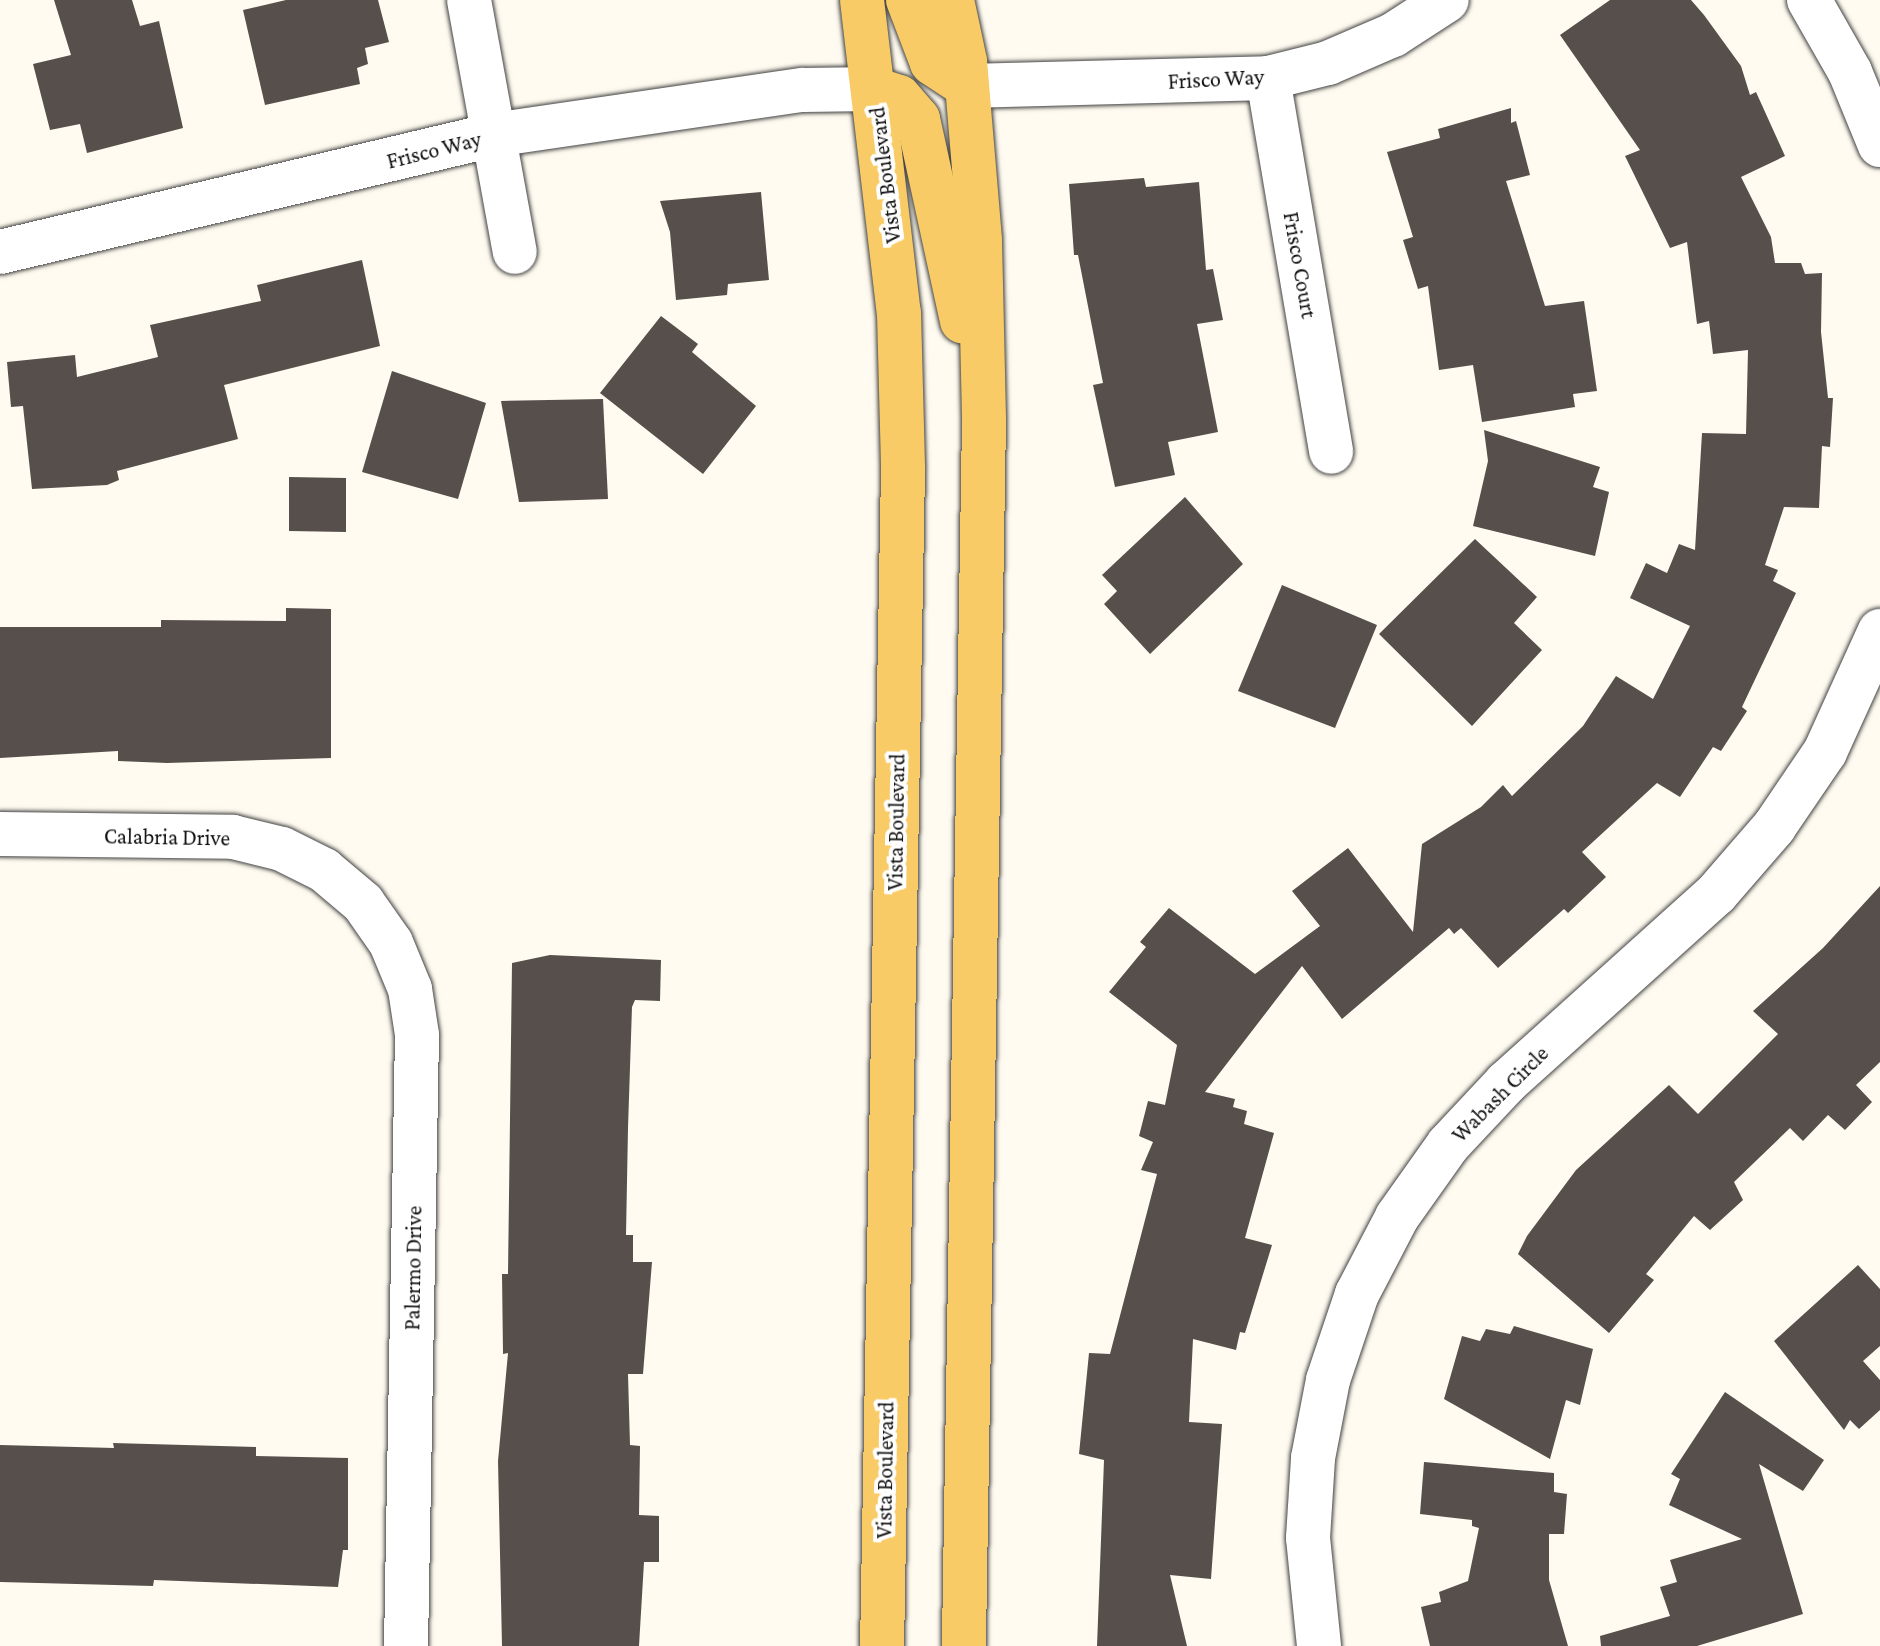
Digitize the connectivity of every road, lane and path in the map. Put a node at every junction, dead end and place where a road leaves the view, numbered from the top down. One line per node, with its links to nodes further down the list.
1 (469, 0): 10 (street)
2 (862, 0): 9 (main road, Vista Boulevard)
3 (908, 0): 8 (main road)
4 (952, 0): 8 (main road)
5 (1447, 0): 7 (street, Frisco Way)
6 (1809, 0): 11 (street)
7 (1268, 78): 8 (street, Frisco Way); 15 (street, Frisco Court)
8 (967, 86): 14 (main road)
9 (874, 89): 10 (street, Frisco Way); 14 (main road); 20 (main road, Vista Boulevard)
10 (493, 135): 12 (street, Frisco Way); 13 (street)
11 (1880, 145)
12 (0, 252)
13 (515, 252)
14 (984, 421): 21 (main road)
15 (1331, 452)
16 (1880, 631): 22 (street, Wabash Circle)
17 (0, 834): 18 (street, Calabria Drive)
18 (363, 903): 19 (street, Palermo Drive)
19 (406, 1646)
20 (882, 1646)
21 (964, 1646)
22 (1319, 1646)

